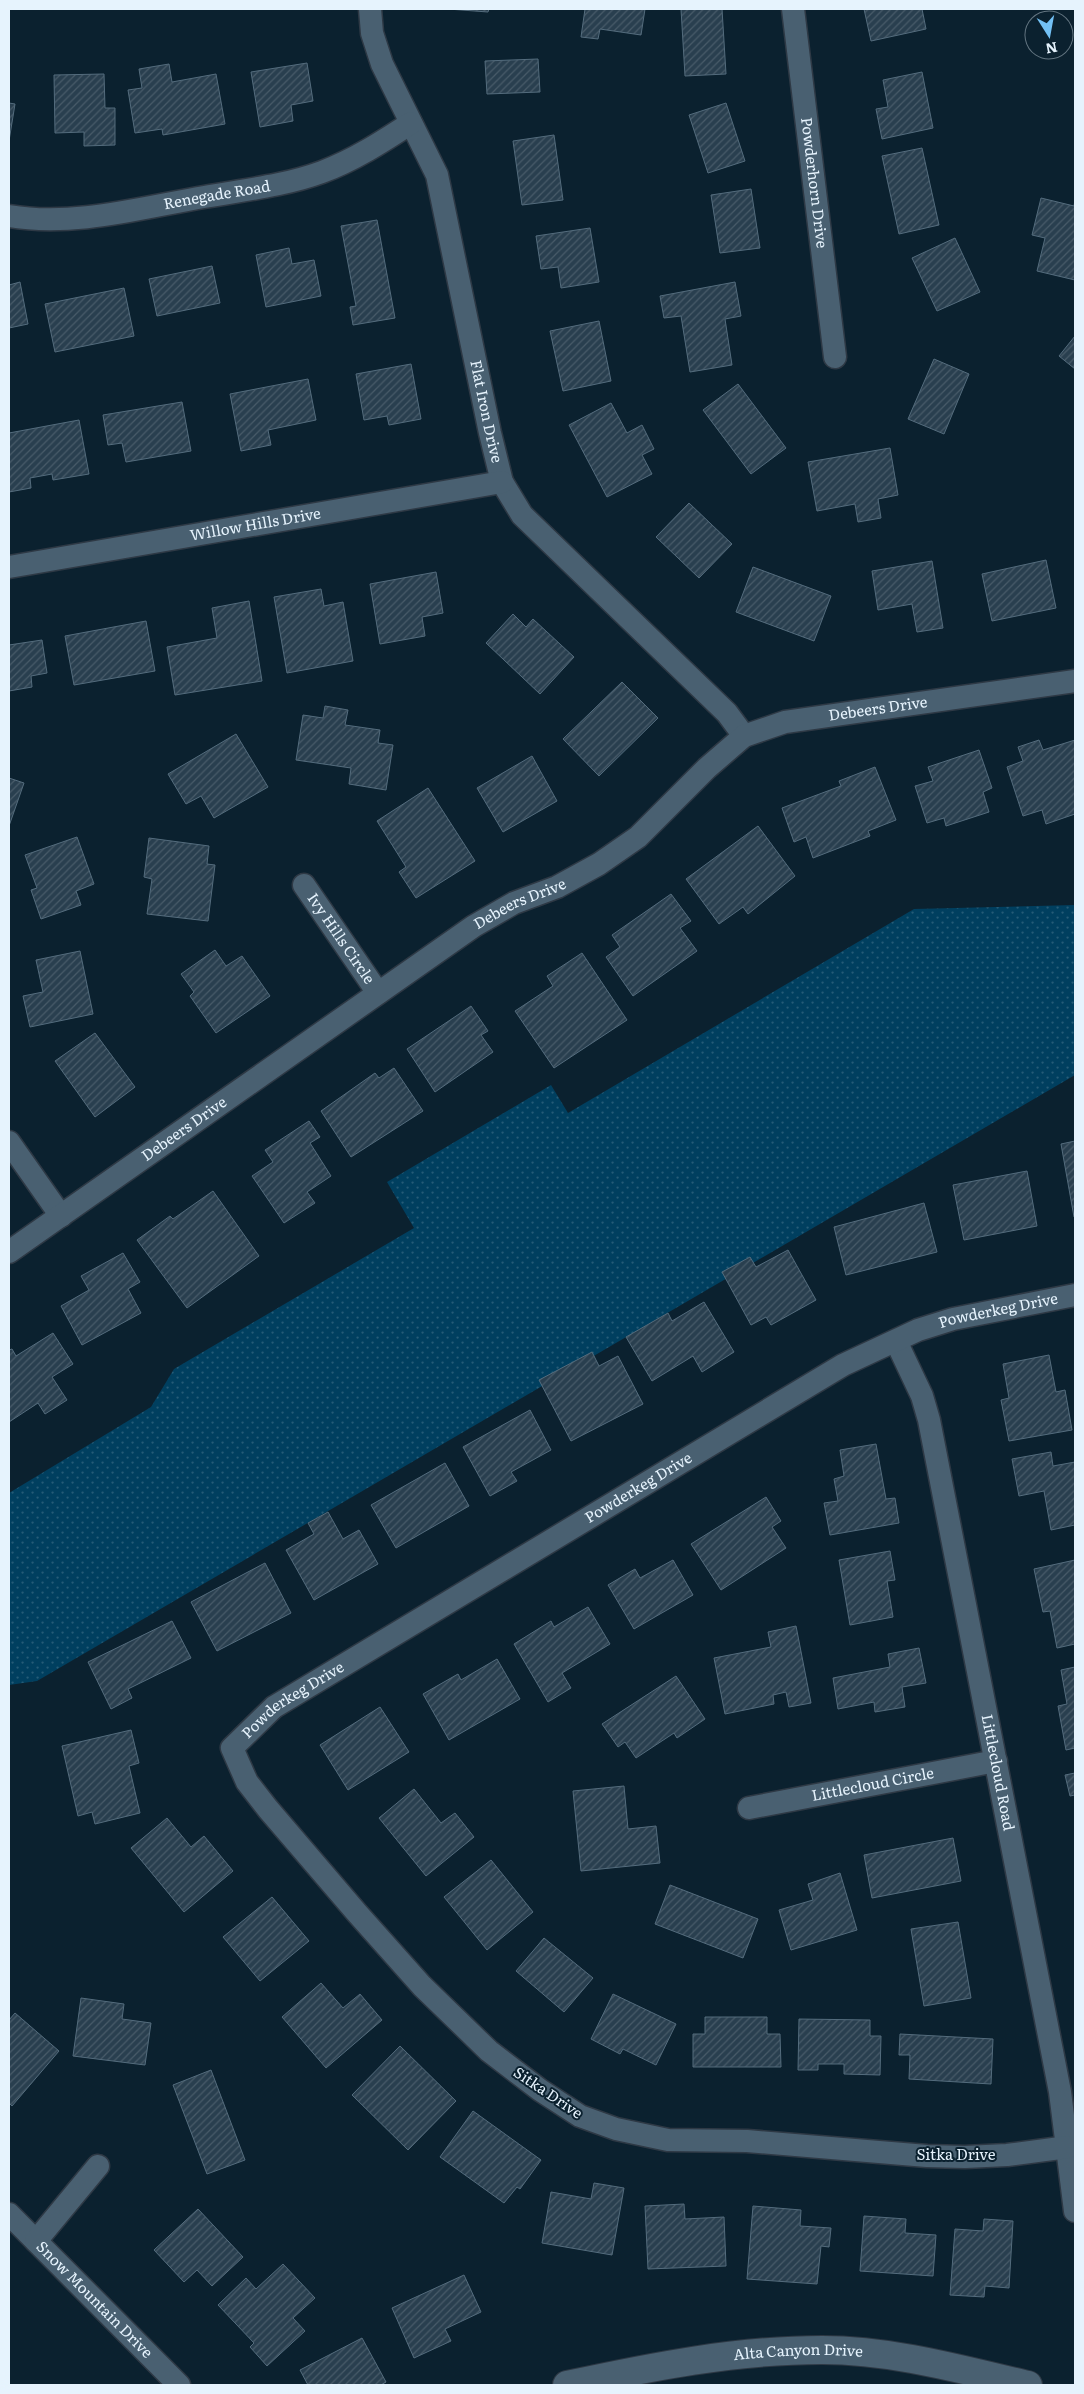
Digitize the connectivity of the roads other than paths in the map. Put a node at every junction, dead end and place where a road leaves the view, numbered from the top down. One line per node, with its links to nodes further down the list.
1 (370, 9): 3 (street, Flat Iron Drive)
2 (793, 9): 5 (street, Powderhorn Drive)
3 (412, 123): 4 (street, Renegade Road); 6 (street, Flat Iron Drive)
4 (9, 216)
5 (835, 357)
6 (502, 482): 7 (street, Willow Hills Drive); 9 (street, Flat Iron Drive)
7 (9, 567)
8 (1075, 681): 9 (street, Debeers Drive)
9 (744, 736): 11 (street, Debeers Drive)
10 (304, 885): 11 (street, Ivy Hills Circle)
11 (378, 993): 13 (street, Debeers Drive)
12 (9, 1142): 13 (street)
13 (61, 1216): 14 (street, Debeers Drive)
14 (9, 1252)
15 (1075, 1295): 16 (street, Powderkeg Drive)
16 (896, 1341): 17 (street, Powderkeg Drive); 18 (street, Littlecloud Road)
17 (232, 1748): 20 (street, Sitka Drive)
18 (996, 1760): 19 (street, Littlecloud Circle); 20 (street, Littlecloud Road)
19 (749, 1808)
20 (1068, 2147): 22 (street, Littlecloud Road)
21 (98, 2166): 24 (street)
22 (1075, 2211)
23 (9, 2214): 24 (street, Snow Mountain Drive)
24 (36, 2241): 25 (street, Snow Mountain Drive)
25 (179, 2385)
26 (567, 2385): 27 (street, Alta Canyon Drive)
27 (1028, 2385)

